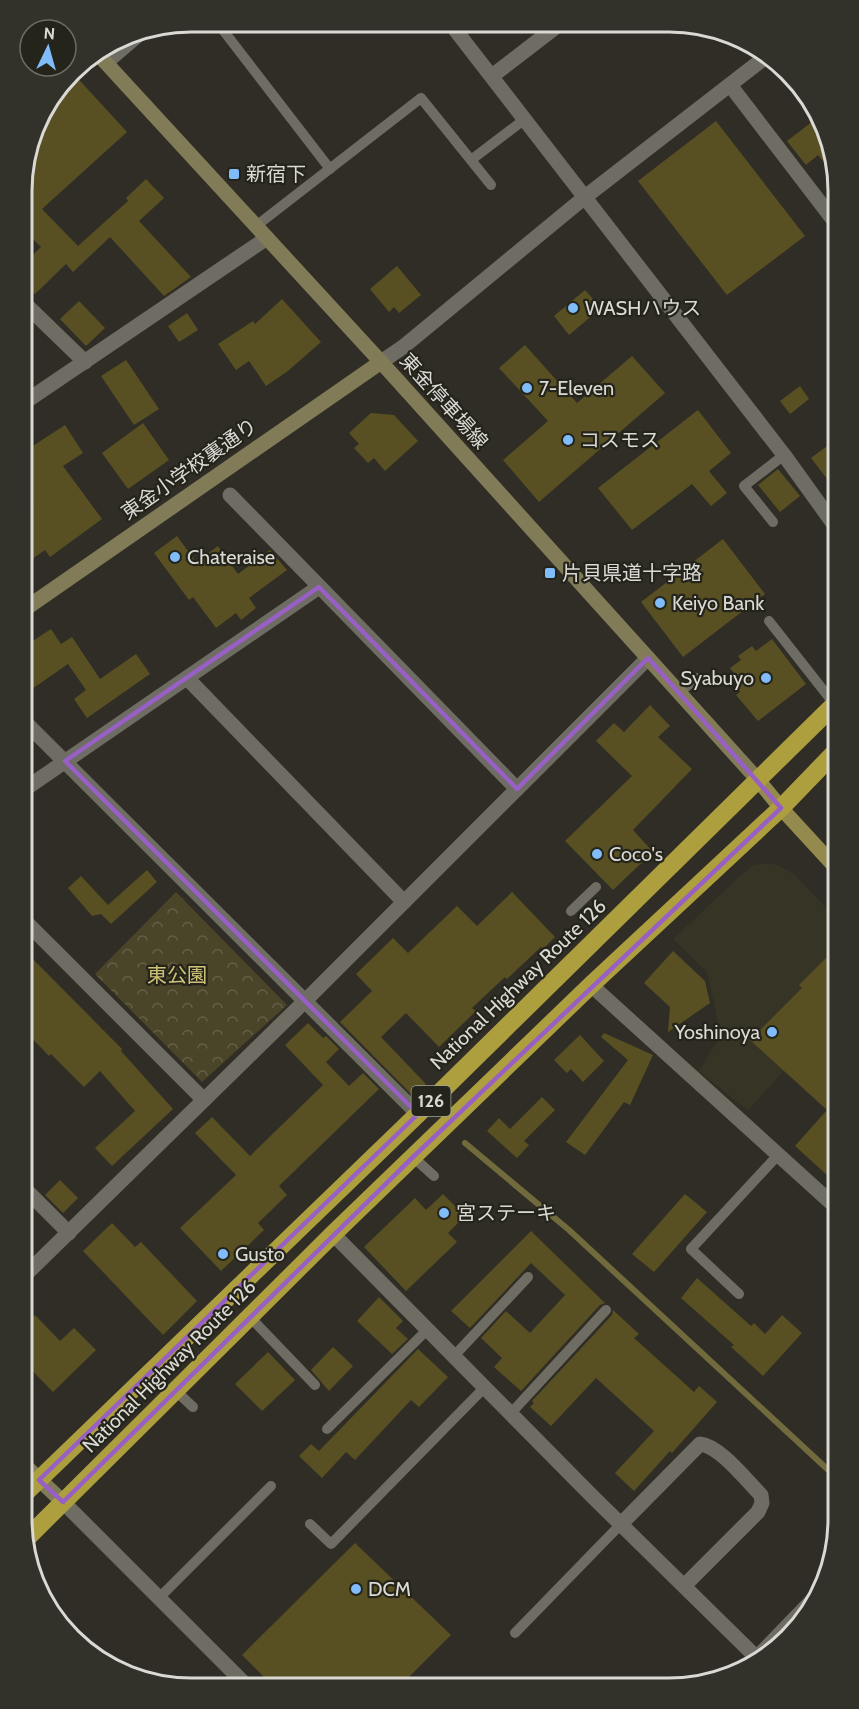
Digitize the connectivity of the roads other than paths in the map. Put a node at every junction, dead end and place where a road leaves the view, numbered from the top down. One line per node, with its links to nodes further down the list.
1 (224, 32): 12 (lane)
2 (457, 32): 8 (street)
3 (549, 32): 8 (street)
4 (133, 43): 7 (lane)
5 (101, 58): 7 (main road, 東金停車場線)
6 (761, 61): 9 (street)
7 (107, 65): 16 (main road, 東金停車場線)
8 (492, 76): 10 (street)
9 (730, 85): 14 (street); 15 (street)
10 (525, 119): 11 (lane); 14 (street)
11 (471, 160): 12 (lane); 13 (lane)
12 (330, 169): 16 (lane)
13 (491, 185)
14 (585, 197): 19 (street); 21 (street)
15 (828, 213)
16 (261, 232): 18 (street); 19 (main road, 東金停車場線)
17 (32, 311): 18 (street)
18 (85, 362): 20 (street)
19 (381, 362): 26 (main road, 東金小学校裏通り); 28 (main road, 東金停車場線)
20 (32, 397)
21 (784, 455): 23 (street); 24 (lane)
22 (230, 495): 25 (street)
23 (828, 516)
24 (773, 522)
25 (319, 587): 29 (street); 39 (street)
26 (32, 604)
27 (769, 621): 32 (lane)
28 (648, 658): 31 (main road, 東金停車場線); 39 (street)
29 (187, 678): 36 (street); 43 (street)
30 (698, 678): 31 (lane)
31 (679, 692): 37 (main road, 東金停車場線)
32 (828, 693)
33 (828, 711): 37 (highway, National Highway Route 126 / 126)
34 (32, 729): 36 (street)
35 (828, 760): 40 (highway, National Highway Route 126 / 126)
36 (65, 761): 38 (street); 47 (street)
37 (758, 780): 40 (main road); 49 (highway, National Highway Route 126 / 126)
38 (32, 784)
39 (517, 789): 43 (street)
40 (781, 808): 41 (main road); 46 (highway, National Highway Route 126 / 126)
41 (828, 859)
42 (596, 887): 44 (lane)
43 (405, 902): 47 (street)
44 (571, 911)
45 (32, 928): 48 (street)
46 (591, 985): 50 (street); 51 (highway, National Highway Route 126 / 126)
47 (305, 1001): 48 (street); 49 (street)
48 (204, 1100): 55 (street)
49 (417, 1114): 71 (highway, National Highway Route 126 / 126)
50 (778, 1155): 54 (street); 59 (lane)
51 (413, 1157): 52 (lane); 56 (highway, National Highway Route 126 / 126)
52 (434, 1176)
53 (32, 1196): 55 (street)
54 (827, 1199)
55 (69, 1233): 57 (street)
56 (333, 1234): 61 (highway, National Highway Route 126 / 126); 62 (street)
57 (32, 1268)
58 (528, 1277): 63 (lane)
59 (739, 1294)
60 (606, 1310): 68 (lane)
61 (250, 1317): 64 (lane); 66 (highway, National Highway Route 126 / 126)
62 (428, 1329): 63 (street); 69 (lane)
63 (454, 1356): 65 (street)
64 (315, 1385)
65 (484, 1387): 68 (street); 75 (lane)
66 (176, 1391): 67 (lane); 74 (highway, National Highway Route 126 / 126)
67 (193, 1407)
68 (511, 1413): 76 (street)
69 (327, 1429)
70 (32, 1473): 71 (main road)
71 (39, 1480): 73 (highway, National Highway Route 126 / 126); 74 (main road)
72 (271, 1486): 79 (lane)
73 (32, 1487)
74 (63, 1502): 77 (highway, National Highway Route 126 / 126); 79 (street)
75 (310, 1524)
76 (621, 1524): 78 (street); 78 (street); 81 (lane)
77 (33, 1532)
78 (684, 1586): 83 (street)
79 (159, 1598): 84 (street)
80 (796, 1614): 82 (lane)
81 (515, 1633)
82 (769, 1641)
83 (754, 1653)
84 (239, 1678)

